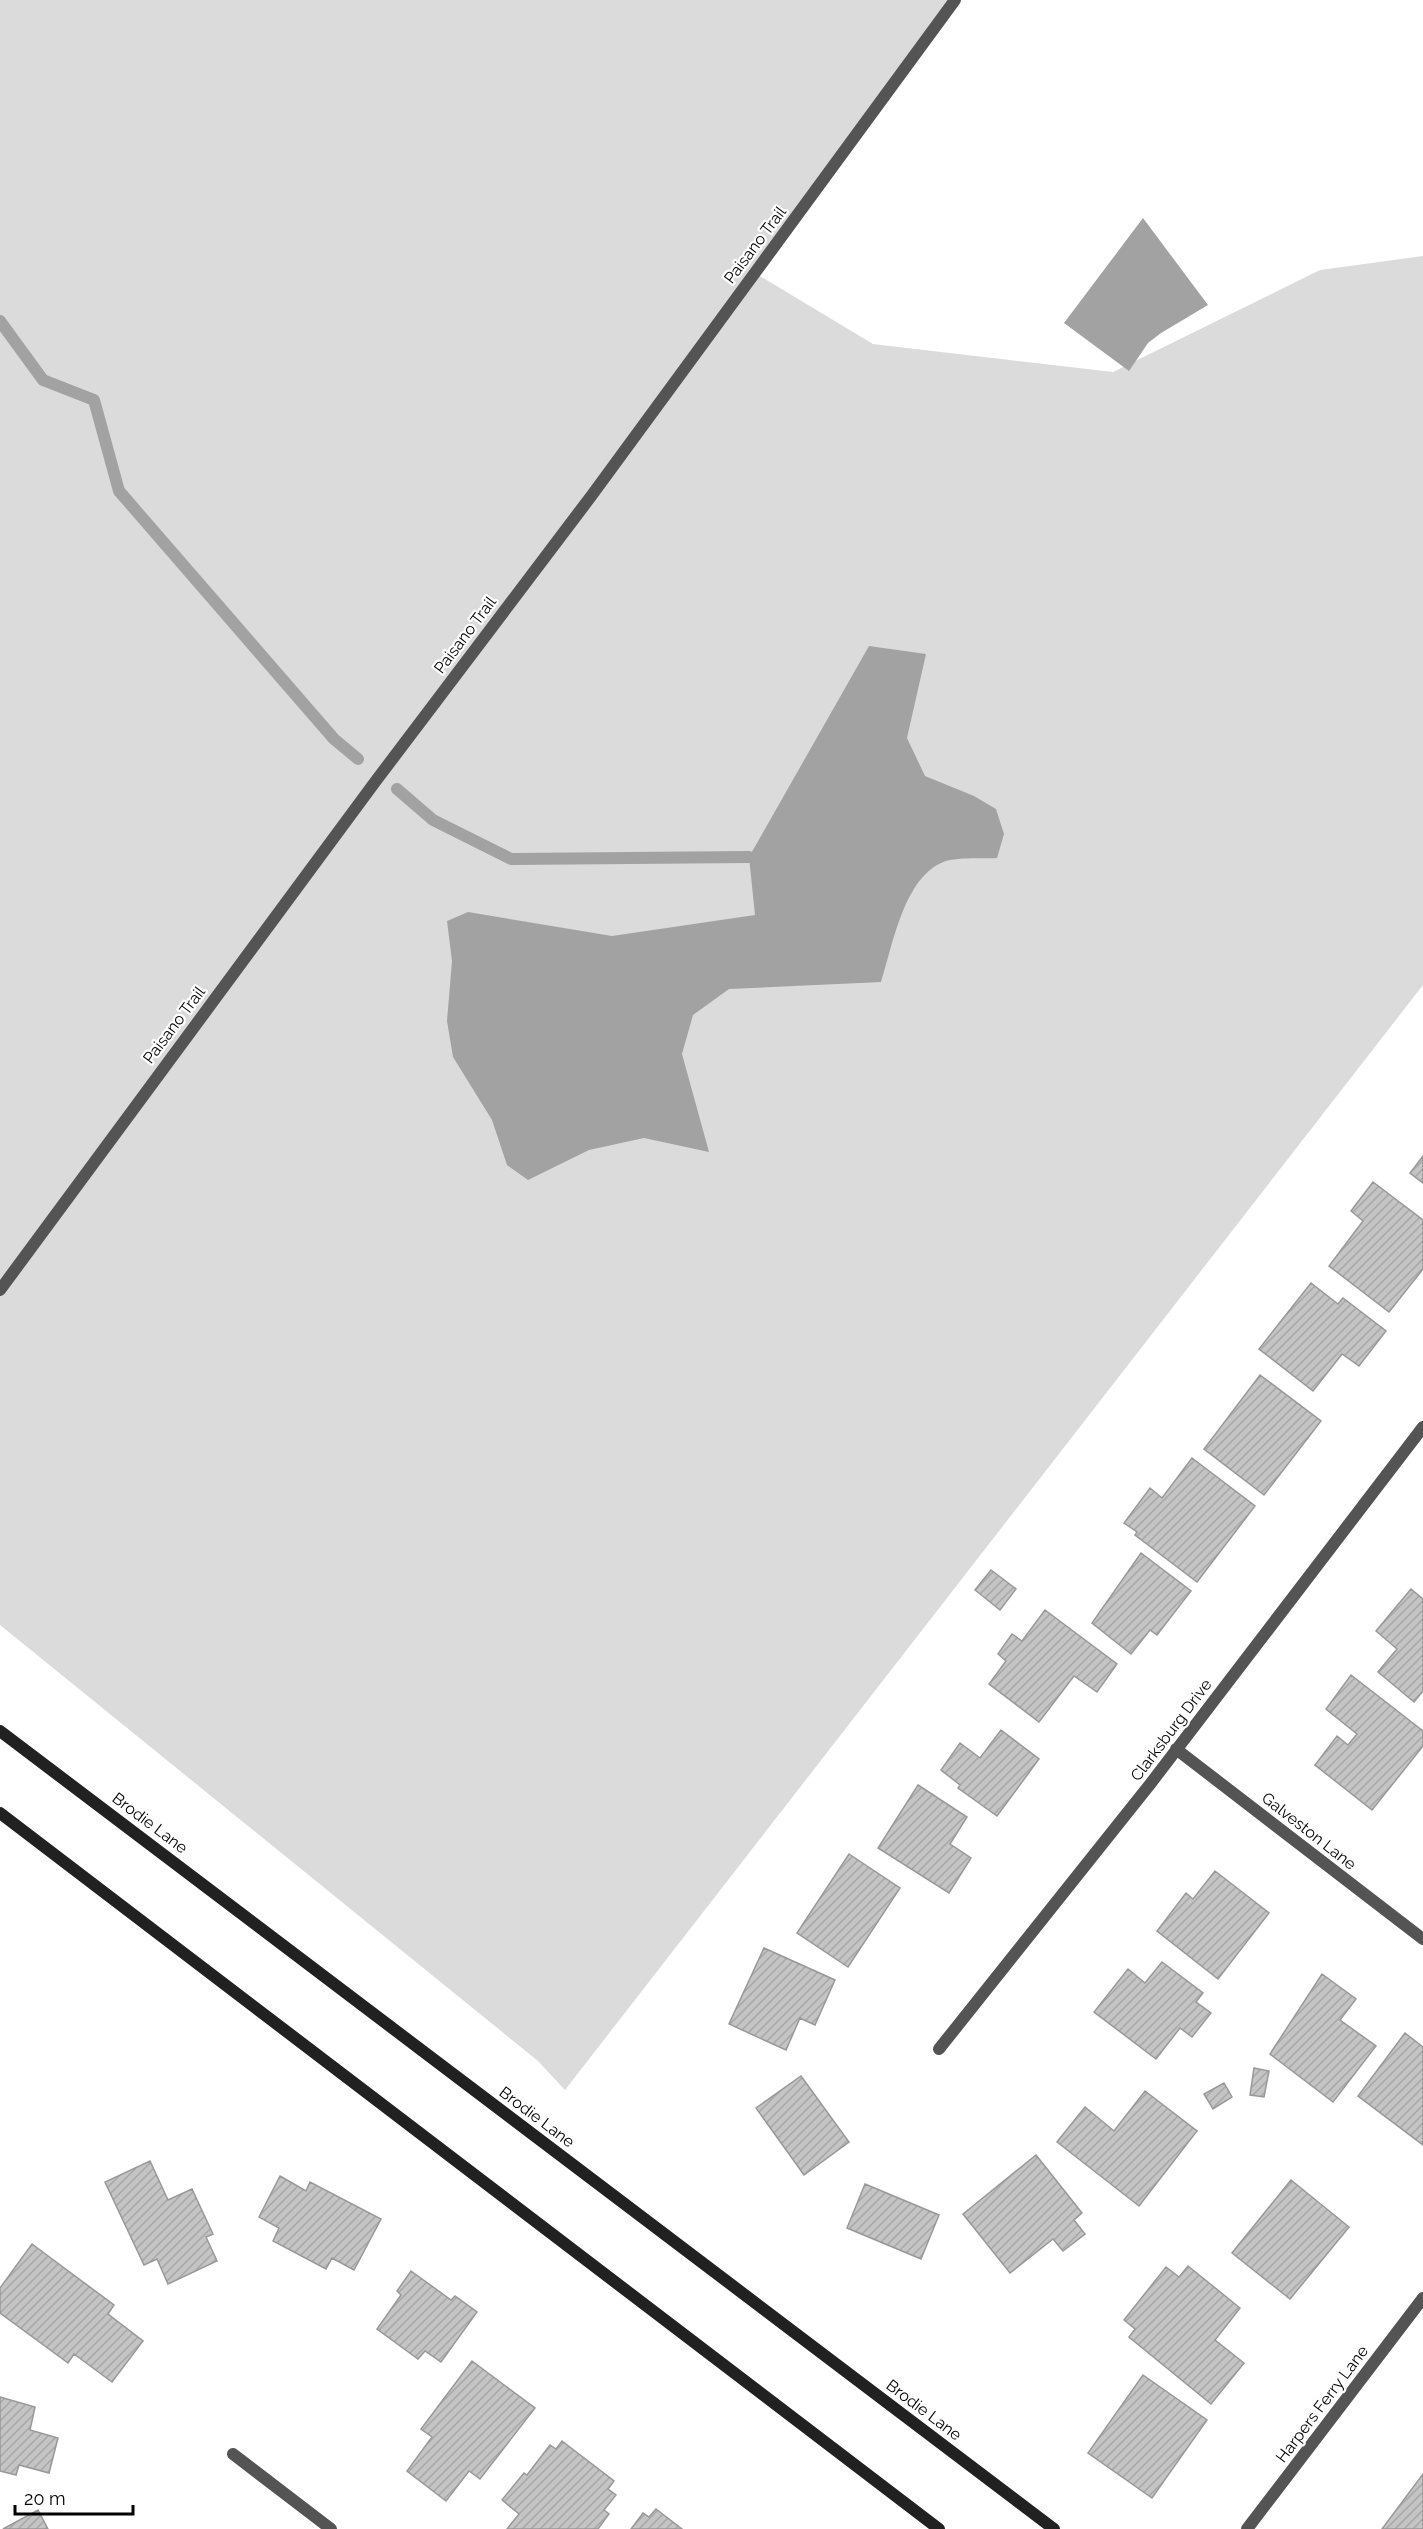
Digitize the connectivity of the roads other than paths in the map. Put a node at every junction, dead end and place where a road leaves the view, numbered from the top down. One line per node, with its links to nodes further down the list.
1 (955, 0): 2 (street, Paisano Trail)
2 (0, 1290)
3 (1423, 1427): 5 (street, Clarksburg Drive)
4 (0, 1731): 13 (main road, Brodie Lane)
5 (1176, 1749): 7 (street, Galveston Lane); 8 (street, Clarksburg Drive)
6 (0, 1813): 12 (main road)
7 (1423, 1939)
8 (939, 2049)
9 (1423, 2298): 14 (street, Harpers Ferry Lane)
10 (233, 2454): 11 (street)
11 (331, 2529)
12 (939, 2529)
13 (1054, 2529)
14 (1247, 2529)

